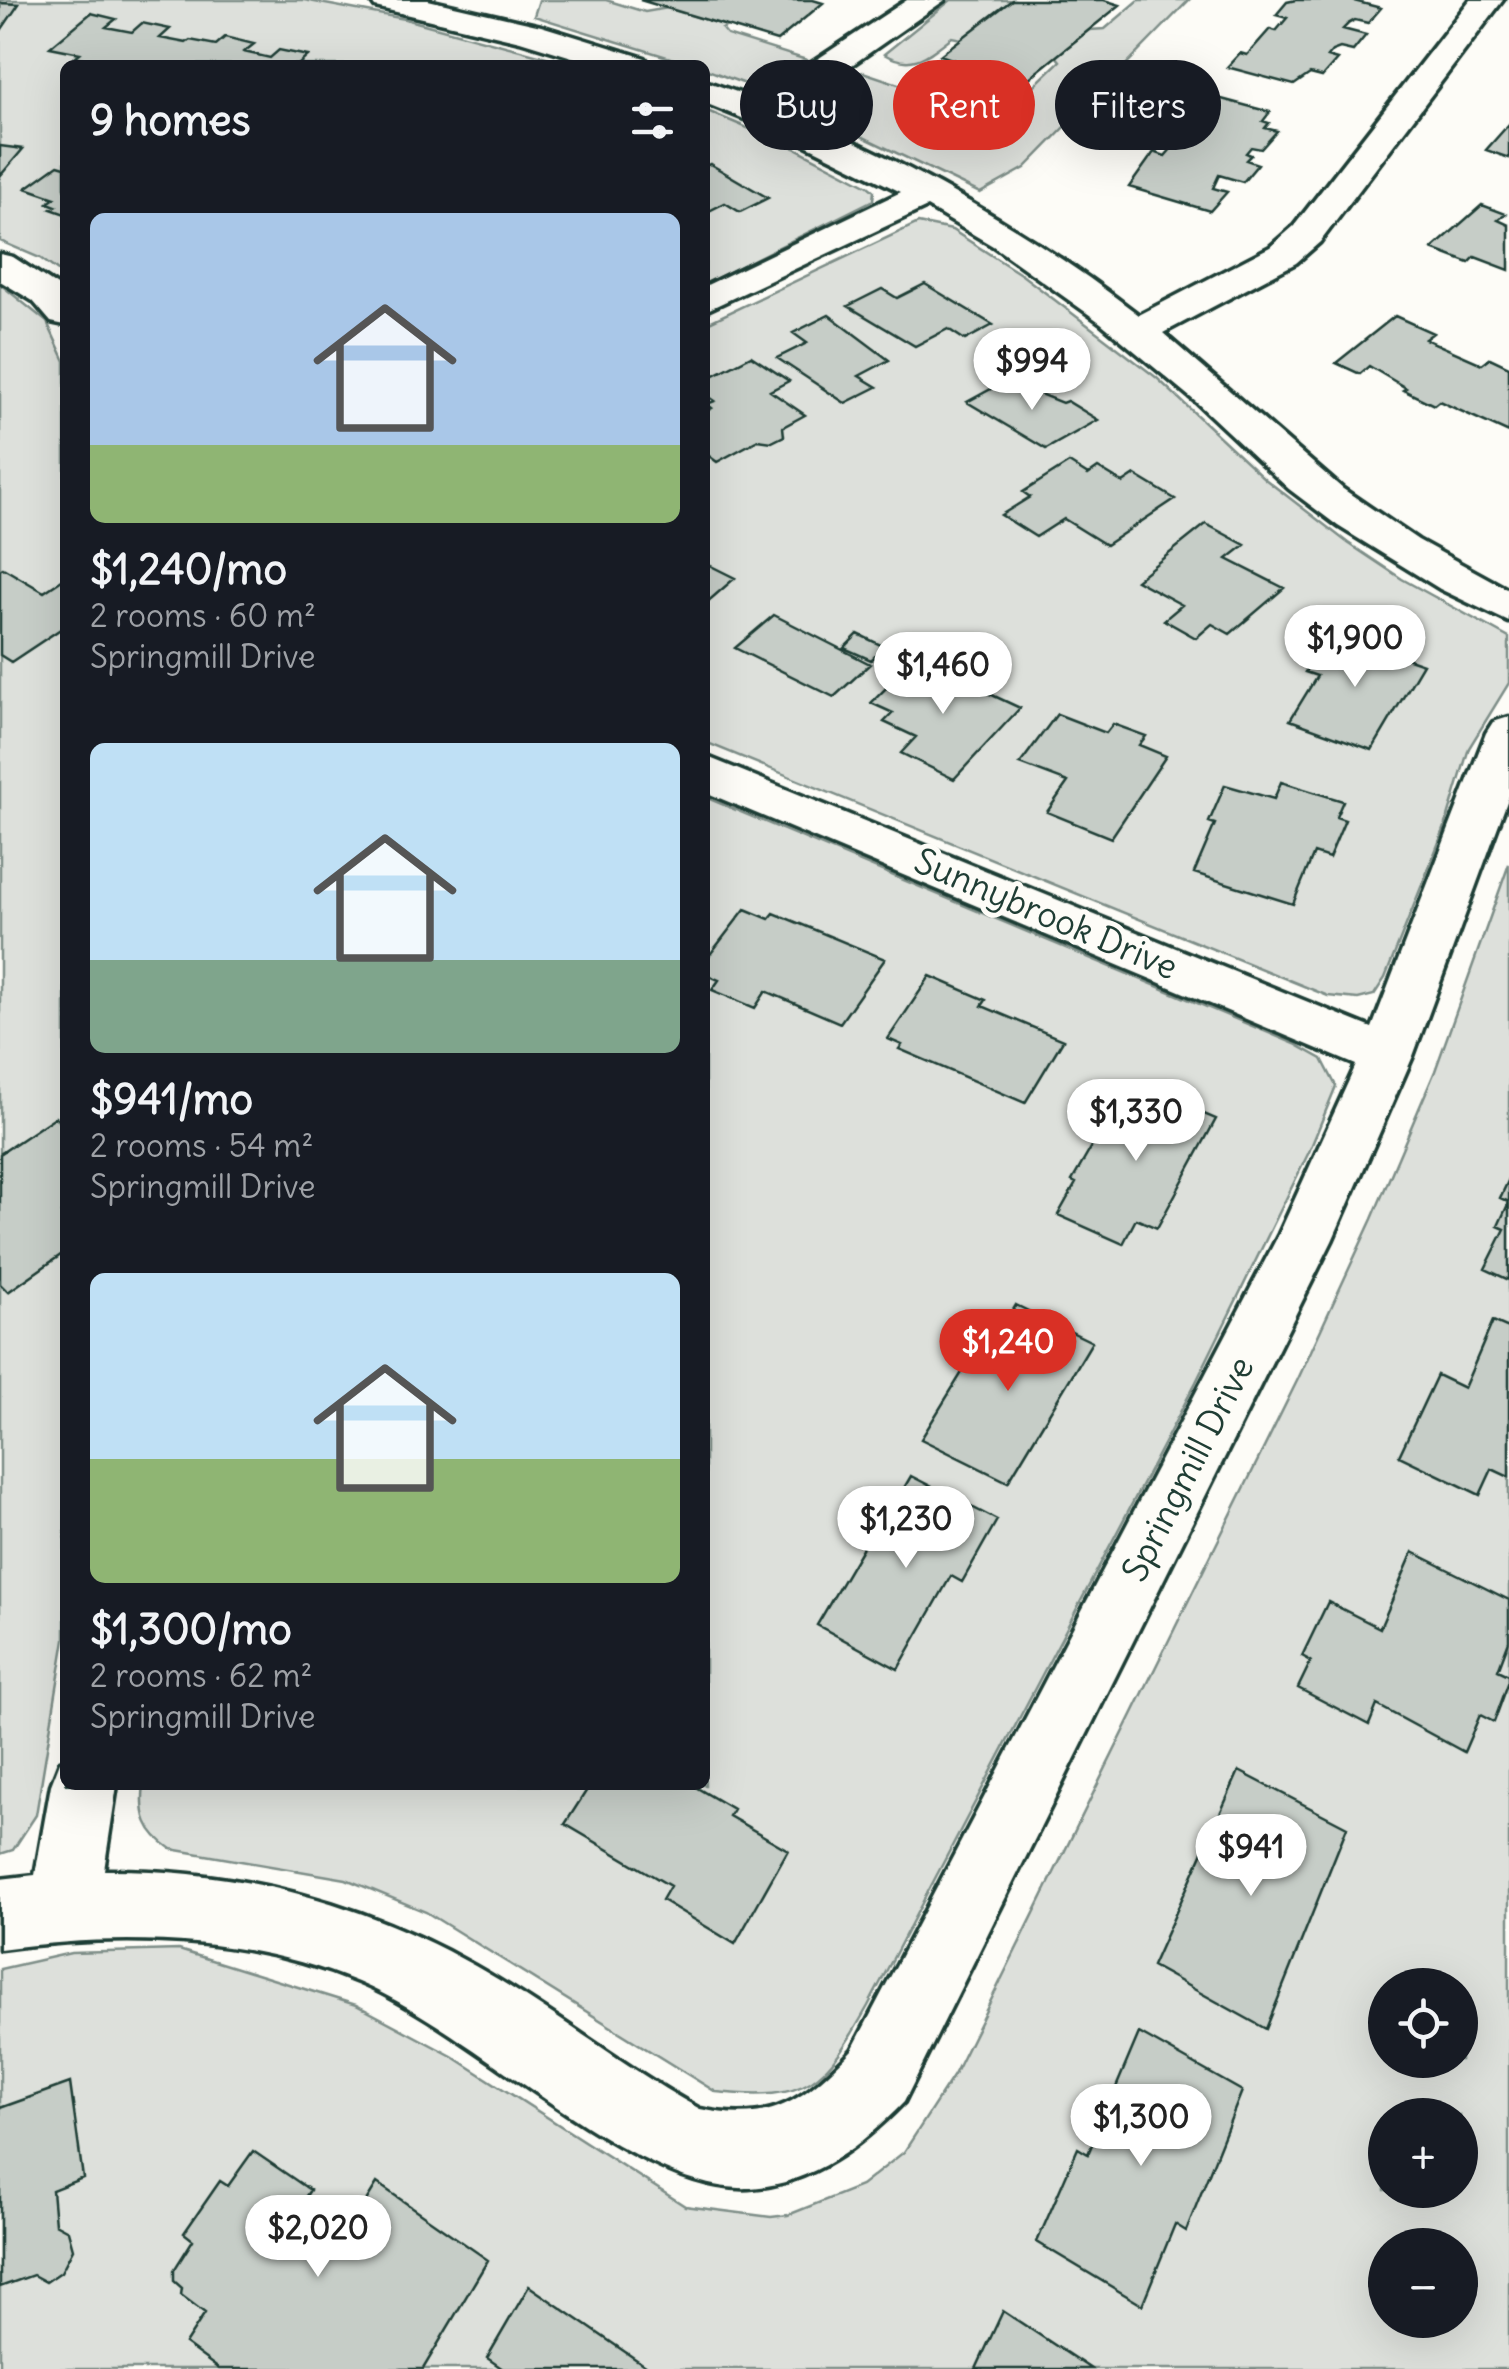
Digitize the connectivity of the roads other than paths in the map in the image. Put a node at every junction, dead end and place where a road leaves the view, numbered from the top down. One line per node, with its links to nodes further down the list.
1 (386, 0): 5 (street)
2 (518, 0): 5 (street)
3 (928, 0): 7 (street)
4 (1487, 0): 15 (street)
5 (484, 22): 6 (street)
6 (616, 60)
7 (838, 60)
8 (710, 93): 9 (street)
9 (740, 105)
10 (842, 150): 11 (street)
11 (926, 193): 13 (street); 15 (street)
12 (0, 266): 14 (street)
13 (710, 298)
14 (60, 308)
15 (1136, 332): 16 (street)
16 (1509, 608)
17 (1509, 733): 19 (street, Springmill Drive)
18 (710, 775): 19 (street, Sunnybrook Drive)
19 (1387, 1056): 21 (street, Springmill Drive)
20 (82, 1790): 21 (street)
21 (32, 1908)

